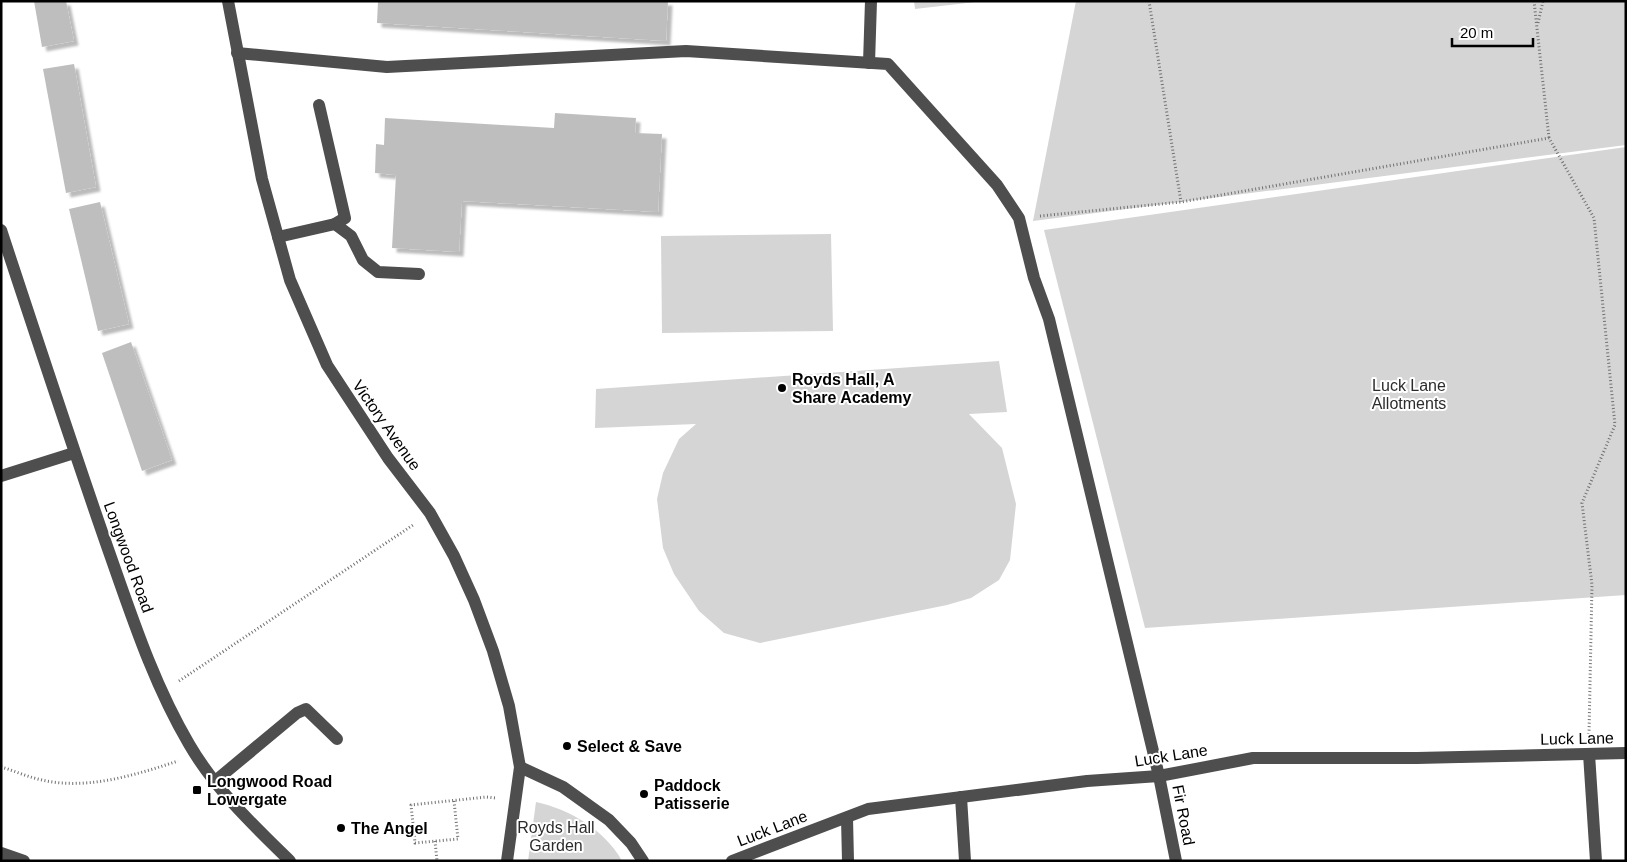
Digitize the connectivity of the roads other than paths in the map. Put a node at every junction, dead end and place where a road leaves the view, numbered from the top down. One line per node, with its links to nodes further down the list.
1 (228, 1): 3 (street, Victory Avenue)
2 (871, 1): 4 (street)
3 (237, 52): 4 (street, Fir Road); 8 (street, Victory Avenue)
4 (869, 63): 16 (street, Fir Road)
5 (319, 104): 6 (street)
6 (335, 224): 8 (street); 9 (street)
7 (1, 230): 10 (street, Longwood Road)
8 (278, 237): 15 (street, Victory Avenue)
9 (419, 274)
10 (74, 453): 11 (street); 17 (street, Longwood Road)
11 (1, 476)
12 (337, 739): 17 (street)
13 (1626, 753): 14 (street, Luck Lane)
14 (1589, 754): 16 (street, Luck Lane); 29 (street)
15 (520, 768): 23 (street, Victory Avenue); 24 (street)
16 (1160, 776): 18 (street, Luck Lane); 28 (street, Fir Road)
17 (214, 782): 22 (street, Longwood Road)
18 (961, 797): 19 (street, Luck Lane); 27 (street)
19 (847, 818): 25 (street, Luck Lane); 26 (street)
20 (1, 853): 21 (street)
21 (24, 861)
22 (290, 861)
23 (508, 861)
24 (643, 861)
25 (732, 861)
26 (848, 861)
27 (965, 861)
28 (1176, 861)
29 (1596, 861)

